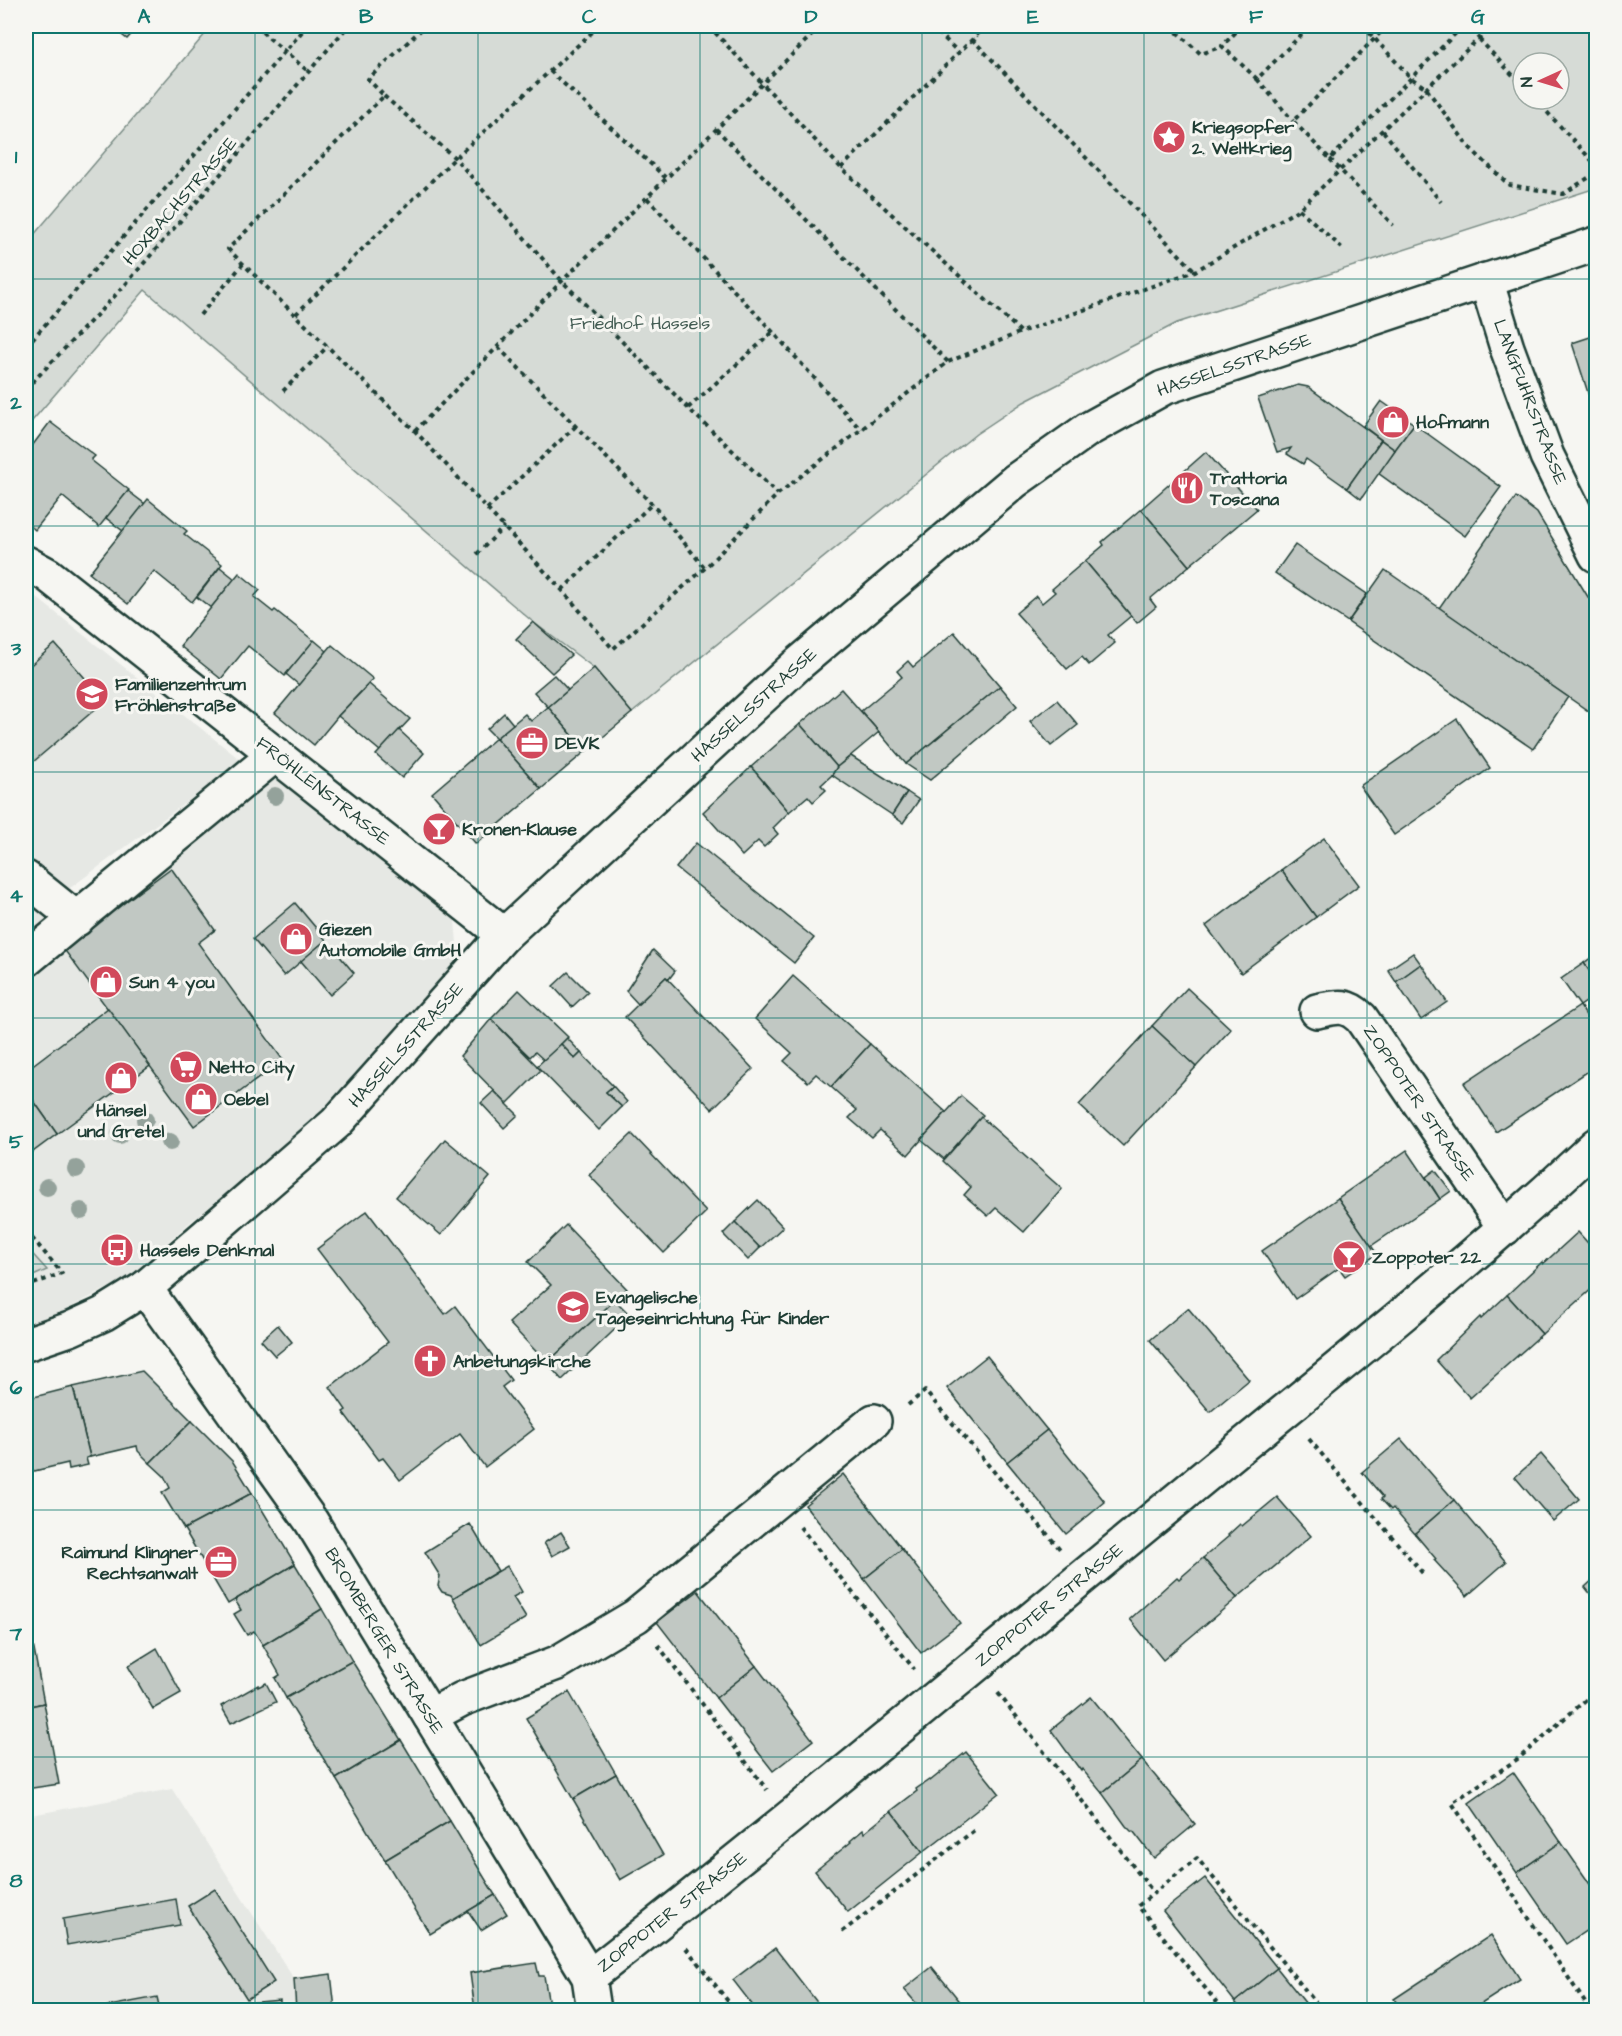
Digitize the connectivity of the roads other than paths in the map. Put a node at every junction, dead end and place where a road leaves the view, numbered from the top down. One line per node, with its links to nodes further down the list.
1 (1596, 244): 2 (street, HASSELSSTRASSE)
2 (1486, 280): 3 (street, LANGFUHRSTRASSE); 8 (street, HASSELSSTRASSE)
3 (1596, 555)
4 (26, 563): 5 (street, FRÖHLENSTRASSE)
5 (276, 754): 7 (street); 8 (street, FRÖHLENSTRASSE)
6 (26, 878): 7 (street)
7 (77, 919): 9 (street)
8 (504, 935): 13 (street, HASSELSSTRASSE)
9 (26, 960)
10 (1317, 1011): 12 (street, ZOPPOTER STRASSE)
11 (1596, 1145): 12 (street, ZOPPOTER STRASSE)
12 (1505, 1228): 17 (street, ZOPPOTER STRASSE)
13 (145, 1288): 14 (street, HASSELSSTRASSE); 16 (street, BROMBERGER STRASSE)
14 (26, 1344)
15 (874, 1421): 16 (street)
16 (430, 1716): 17 (street, BROMBERGER STRASSE)
17 (589, 1977): 18 (street, BROMBERGER STRASSE)
18 (594, 2010)

